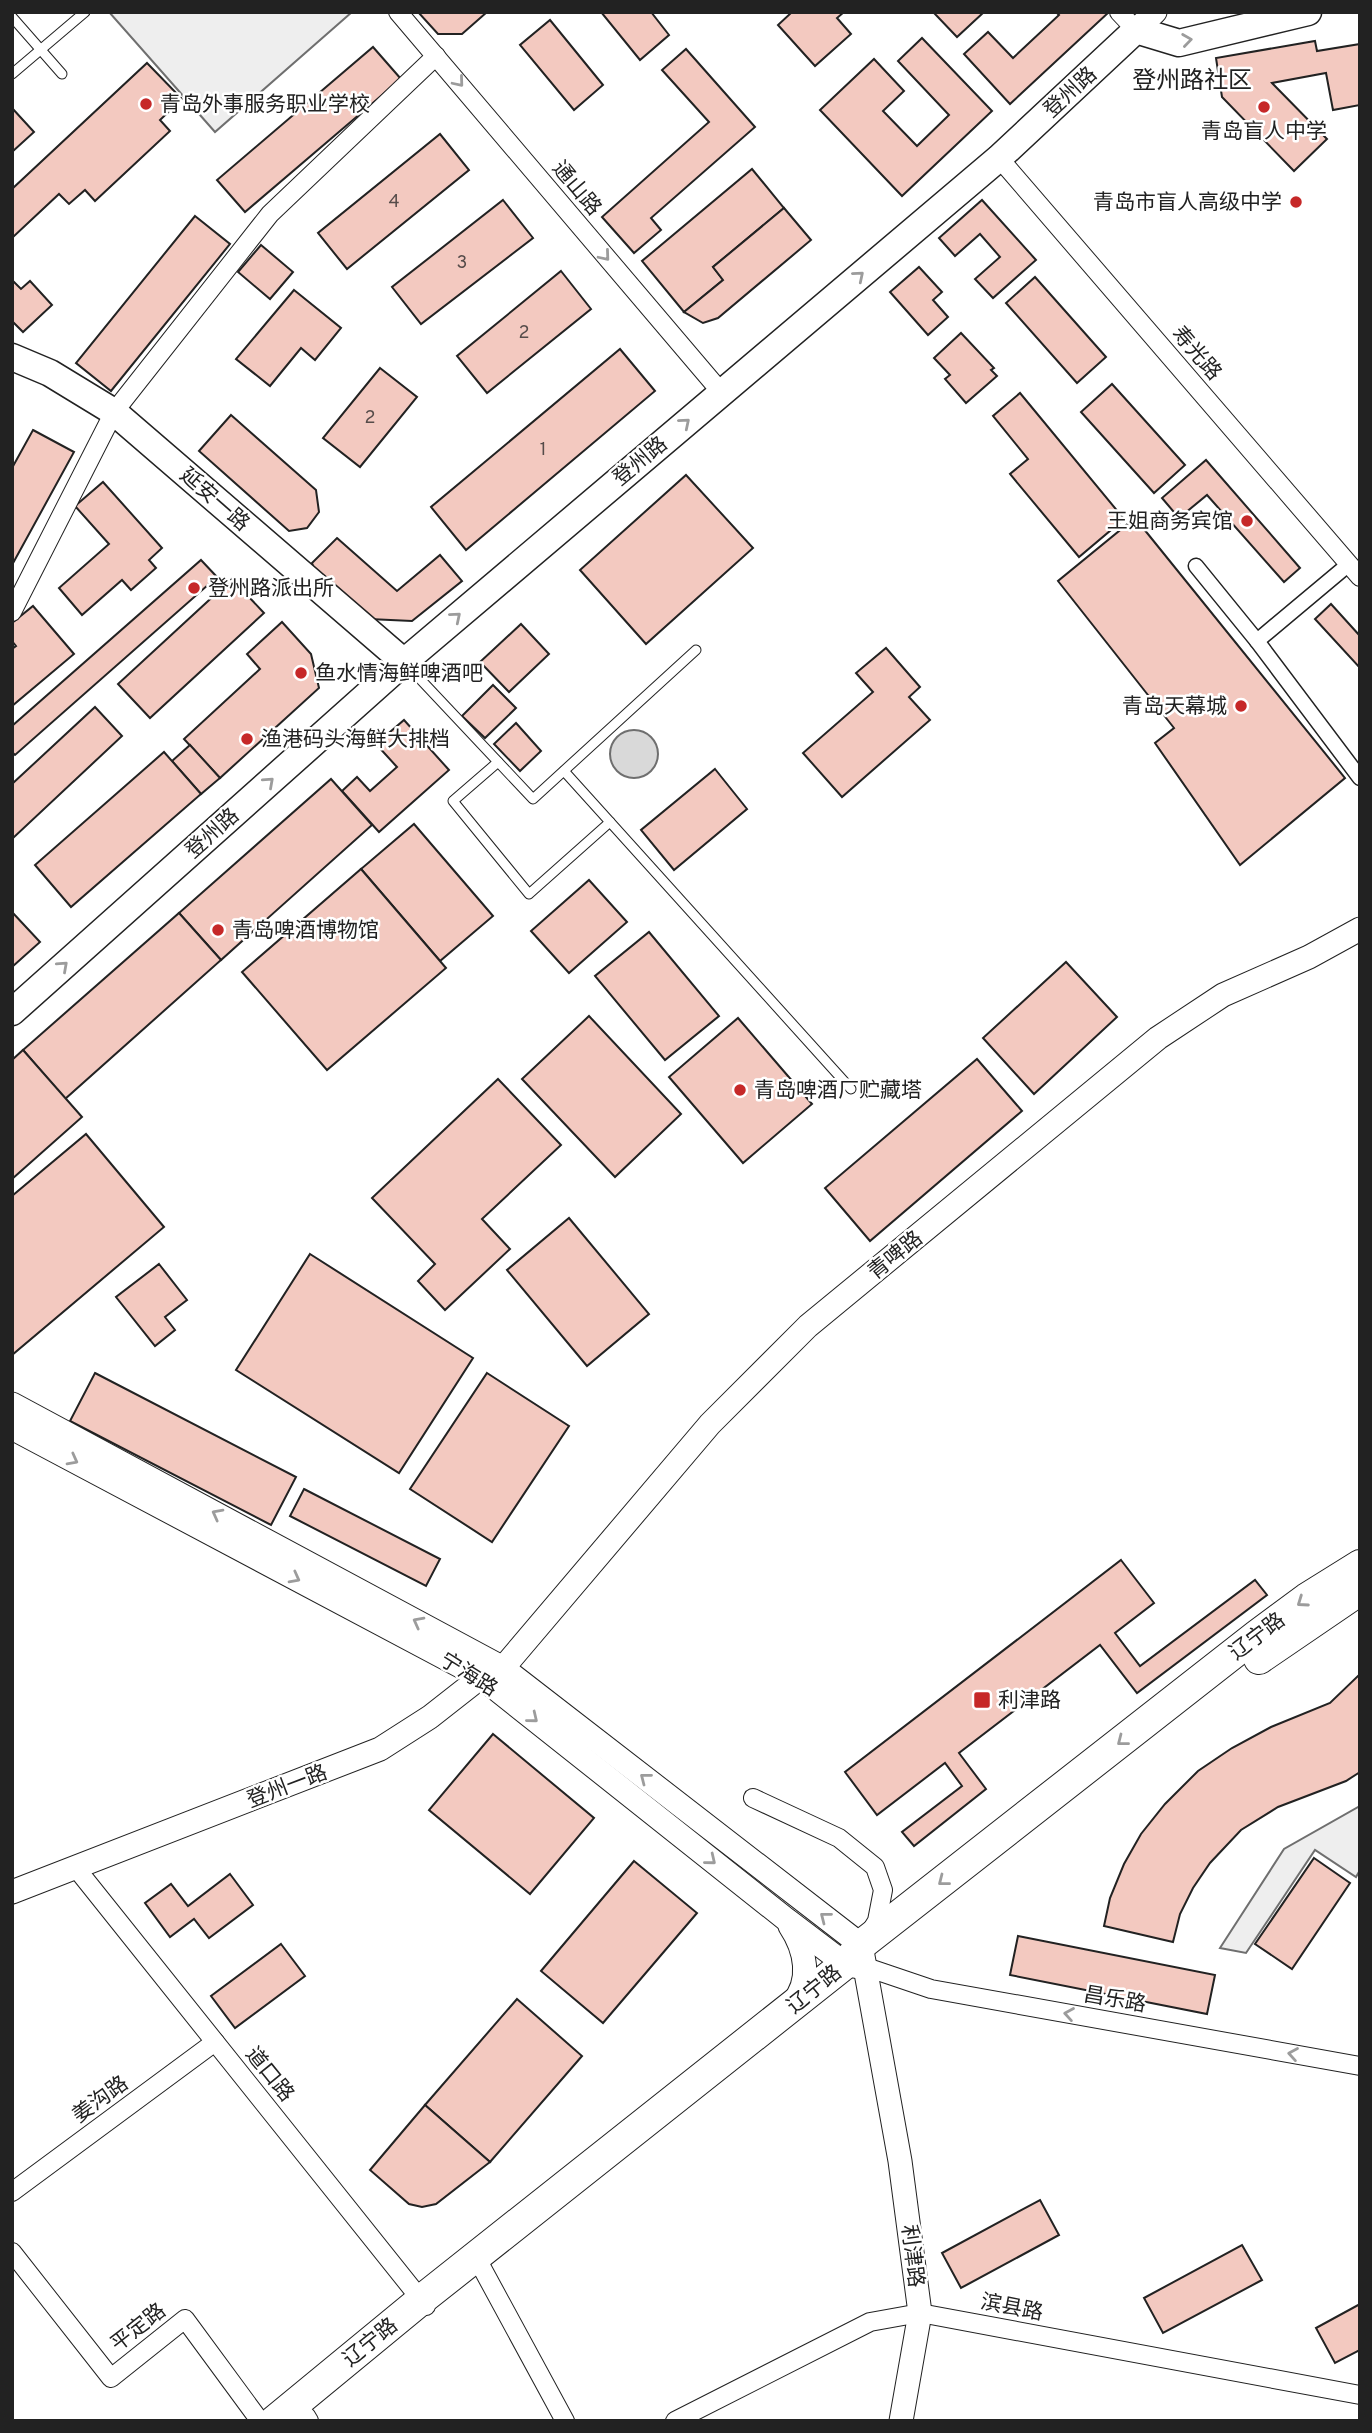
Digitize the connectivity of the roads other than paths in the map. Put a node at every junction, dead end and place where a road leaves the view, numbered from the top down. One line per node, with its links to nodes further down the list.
1 (85, 12): 7 (lane)
2 (398, 12): 8 (street, 通山路)
3 (1155, 12): 6 (street)
4 (1308, 12): 6 (main road, one-way to 4)
5 (12, 17): 7 (lane)
6 (1127, 21): 11 (main road, 登州路)
7 (41, 51): 9 (lane); 10 (lane)
8 (436, 56): 13 (street, 通山路, one-way to 13); 14 (street)
9 (12, 74)
10 (62, 74)
11 (999, 158): 13 (main road, 登州路, one-way to 11); 16 (street, 寿光路)
12 (12, 357): 14 (main road, 延安一路)
13 (721, 393): 20 (main road, 登州路, one-way to 13)
14 (114, 411): 17 (street); 20 (main road, 延安一路)
15 (1196, 566): 18 (street)
16 (1354, 571): 18 (street)
17 (12, 612)
18 (1256, 641): 23 (street)
19 (696, 650): 22 (lane)
20 (404, 662): 21 (lane); 26 (main road, 登州路, one-way to 20)
21 (498, 762): 22 (lane); 24 (lane)
22 (564, 771): 24 (lane)
23 (1360, 778)
24 (610, 822): 27 (lane)
25 (1360, 929): 32 (street, 青啤路)
26 (12, 1012)
27 (851, 1089)
28 (12, 1404): 32 (street, 宁海路, one-way to 28)
29 (12, 1428): 33 (street, 宁海路, one-way to 33)
30 (1360, 1565): 38 (main road, 辽宁路, one-way to 38)
31 (1360, 1590): 38 (main road, 辽宁路)
32 (503, 1668): 33 (street, 登州一路); 38 (street, 宁海路, one-way to 32)
33 (481, 1677): 35 (street, 登州一路); 37 (street, 宁海路, one-way to 37)
34 (753, 1798): 38 (street)
35 (76, 1868): 36 (street); 40 (street, 道口路)
36 (12, 1892)
37 (787, 1920): 38 (street, 宁海路); 39 (street)
38 (857, 1959): 39 (main road, 辽宁路); 41 (street, 昌乐路, one-way to 38); 44 (main road, 辽宁路); 46 (street, 利津路)
39 (787, 2010): 45 (main road, 辽宁路)
40 (215, 2042): 42 (street, 姜沟路); 45 (street, 道口路)
41 (1360, 2066)
42 (12, 2192)
43 (12, 2252): 49 (street, 平定路)
44 (482, 2268): 45 (main road, 辽宁路); 51 (street)
45 (425, 2304): 48 (main road, 辽宁路); 50 (main road, 辽宁路)
46 (920, 2313): 47 (street, 滨县路); 52 (street, 滨县路); 53 (street, 利津路)
47 (1360, 2395)
48 (305, 2419)
49 (260, 2421)
50 (274, 2421)
51 (565, 2421)
52 (675, 2421)
53 (901, 2421)

